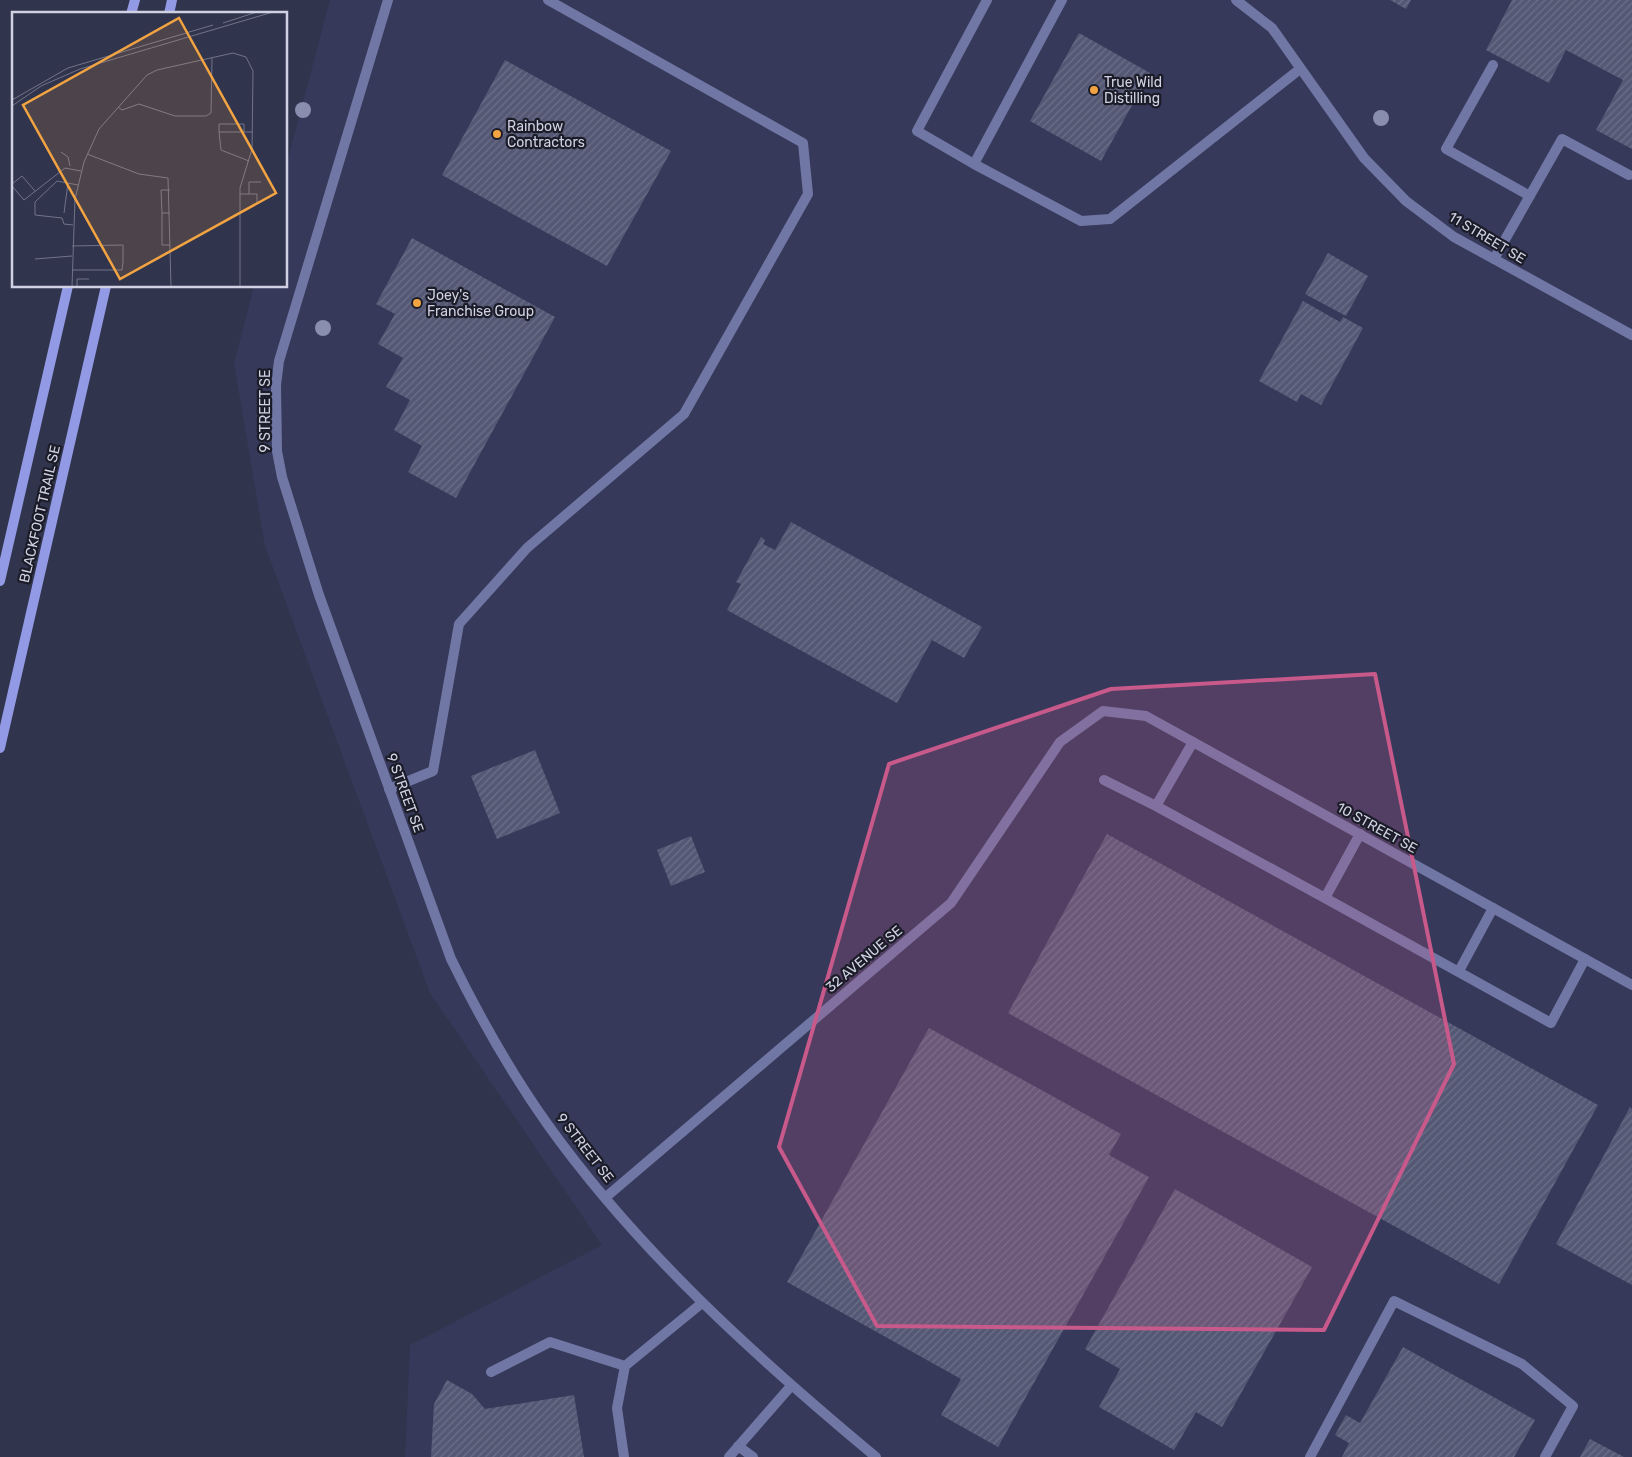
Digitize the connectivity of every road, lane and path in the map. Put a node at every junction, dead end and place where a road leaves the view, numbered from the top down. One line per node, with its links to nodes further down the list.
1 (388, 0): 20 (street, 9 STREET SE)
2 (548, 0): 20 (street)
3 (987, 0): 8 (street)
4 (1062, 0): 8 (street)
5 (1236, 0): 7 (street, 11 STREET SE)
6 (1493, 65): 10 (street)
7 (1300, 69): 8 (street); 11 (street, 11 STREET SE)
8 (974, 164)
9 (1629, 175): 10 (street)
10 (1530, 196): 11 (street)
11 (1494, 259): 14 (street, 11 STREET SE)
12 (68, 288): 15 (main road, BLACKFOOT TRAIL SE)
13 (106, 288): 18 (main road, BLACKFOOT TRAIL SE)
14 (1632, 336)
15 (0, 581)
16 (1103, 711): 17 (street, 10 STREET SE); 28 (street, 32 AVENUE SE)
17 (1193, 742): 21 (street); 22 (street, 10 STREET SE)
18 (0, 748)
19 (1104, 780): 21 (street)
20 (389, 789): 28 (street, 9 STREET SE)
21 (1156, 806): 23 (street)
22 (1360, 834): 23 (street); 24 (street, 10 STREET SE)
23 (1325, 898): 26 (street)
24 (1493, 908): 25 (street, 10 STREET SE); 26 (street)
25 (1585, 959): 26 (street); 27 (street, 10 STREET SE)
26 (1460, 972)
27 (1632, 985)
28 (606, 1197): 29 (street, 9 STREET SE)
29 (702, 1302): 30 (street); 32 (street, 9 STREET SE)
30 (625, 1366): 31 (street); 34 (street)
31 (491, 1372)
32 (791, 1386): 33 (street); 37 (street, 9 STREET SE)
33 (738, 1446): 35 (street); 36 (street)
34 (624, 1457)
35 (729, 1457)
36 (753, 1457)
37 (876, 1457)
38 (1310, 1457): 39 (street)
39 (1545, 1457)

